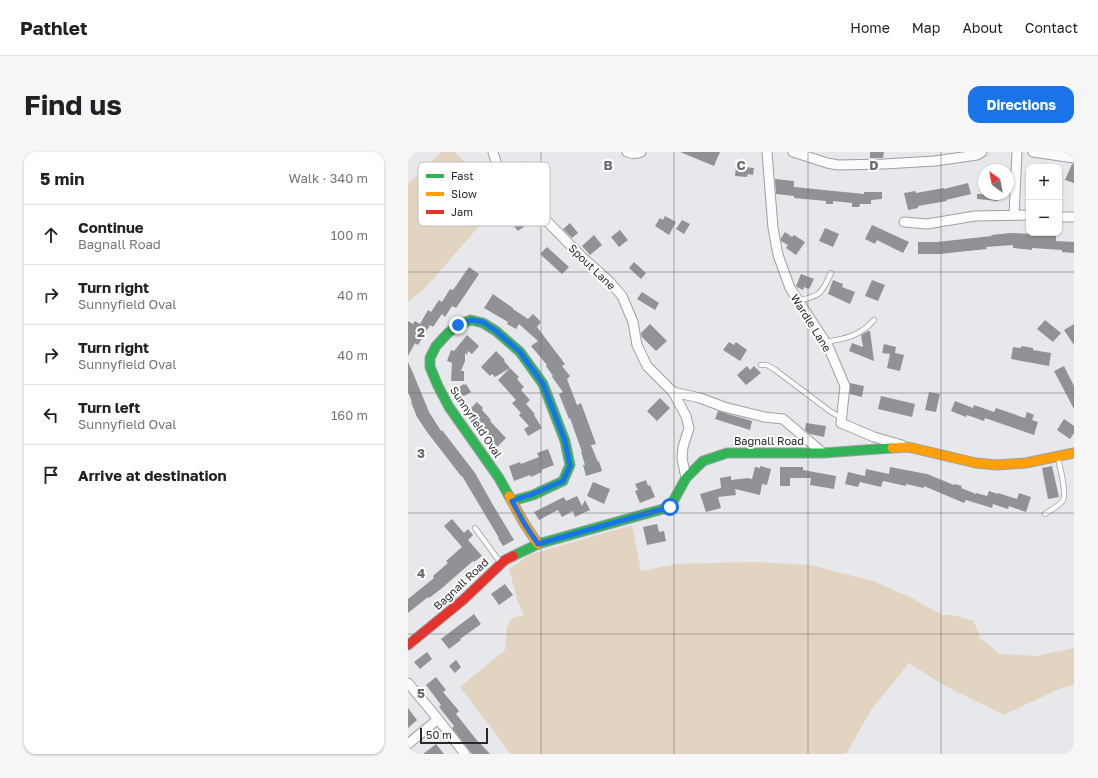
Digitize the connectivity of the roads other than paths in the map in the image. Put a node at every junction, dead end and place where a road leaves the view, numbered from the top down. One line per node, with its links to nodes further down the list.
1 (493, 152): 10 (street, Spout Lane)
2 (628, 152): 3 (street)
3 (641, 152)
4 (767, 152): 18 (street, Wardle Lane)
5 (793, 152): 6 (street)
6 (982, 152)
7 (1016, 152): 11 (street)
8 (1033, 152): 9 (street)
9 (1074, 158)
10 (496, 162)
11 (1014, 215): 12 (street); 15 (street)
12 (1026, 215)
13 (1062, 217): 14 (street)
14 (1074, 217)
15 (904, 222)
16 (550, 224): 22 (street, Spout Lane)
17 (831, 273): 18 (lane)
18 (798, 301): 20 (street, Wardle Lane)
19 (874, 320): 20 (lane)
20 (825, 342): 23 (street, Wardle Lane)
21 (762, 365): 23 (lane)
22 (673, 392): 25 (street); 28 (street, Spout Lane)
23 (842, 418): 24 (street)
24 (908, 447): 25 (street, Bagnall Road); 27 (street, Bagnall Road)
25 (823, 453): 28 (street, Bagnall Road)
26 (1074, 453): 27 (street, Bagnall Road)
27 (1058, 456): 30 (lane)
28 (686, 478): 32 (street, Bagnall Road)
29 (512, 501): 29 (street, Sunnyfield Oval); 32 (street, Sunnyfield Oval)
30 (1045, 514)
31 (476, 528): 33 (lane)
32 (538, 544): 33 (street, Bagnall Road)
33 (501, 563): 34 (street, Bagnall Road)
34 (408, 645)
35 (408, 683): 36 (street)
36 (438, 719): 37 (street); 38 (street)
37 (408, 744)
38 (465, 754)

